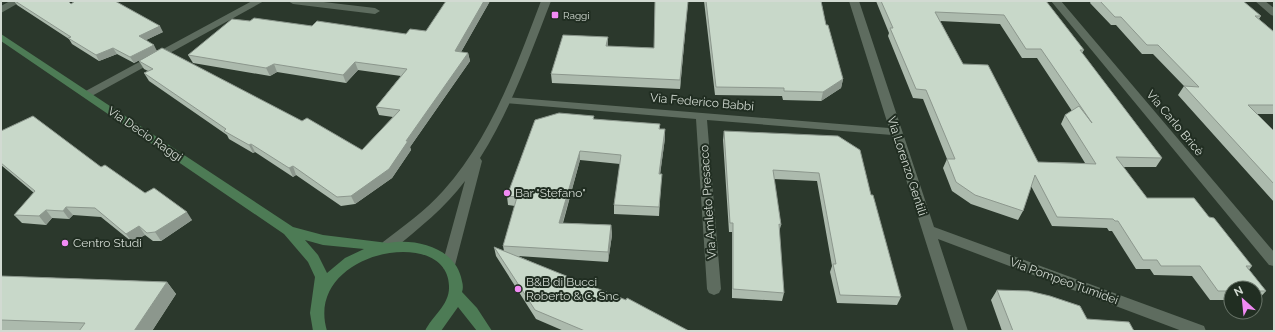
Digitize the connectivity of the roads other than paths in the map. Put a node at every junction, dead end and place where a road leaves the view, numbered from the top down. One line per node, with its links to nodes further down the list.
1 (17, 1): 8 (street)
2 (259, 1): 12 (street)
3 (293, 1): 9 (street)
4 (546, 1): 13 (street)
5 (854, 1): 15 (street, Via Lorenzo Gentili)
6 (1056, 1): 20 (street, Via Carlo Bricè)
7 (1260, 1): 10 (street)
8 (1, 10)
9 (375, 11)
10 (1274, 13)
11 (1, 37): 12 (main road, Via Decio Raggi)
12 (86, 95): 18 (main road, Via Decio Raggi)
13 (506, 100): 14 (street, Via Federico Babbi); 16 (street)
14 (701, 115): 15 (street, Via Federico Babbi); 22 (street, Via Amleto Presacco)
15 (896, 132): 17 (street, Via Lorenzo Gentili)
16 (478, 155): 19 (street); 21 (street)
17 (928, 230): 28 (street, Via Lorenzo Gentili); 29 (street, Via Pompeo Tumidei)
18 (289, 231): 19 (main road, Via Decio Raggi); 24 (main road, Via Decio Raggi)
19 (388, 246): 21 (main road, Via Decio Raggi); 24 (main road, Via Decio Raggi)
20 (1274, 261)
21 (449, 265): 23 (main road)
22 (714, 289)
23 (455, 294): 26 (main road); 27 (main road)
24 (318, 299): 25 (main road, Via Decio Raggi)
25 (320, 331)
26 (432, 331)
27 (485, 331)
28 (961, 331)
29 (1199, 331)

